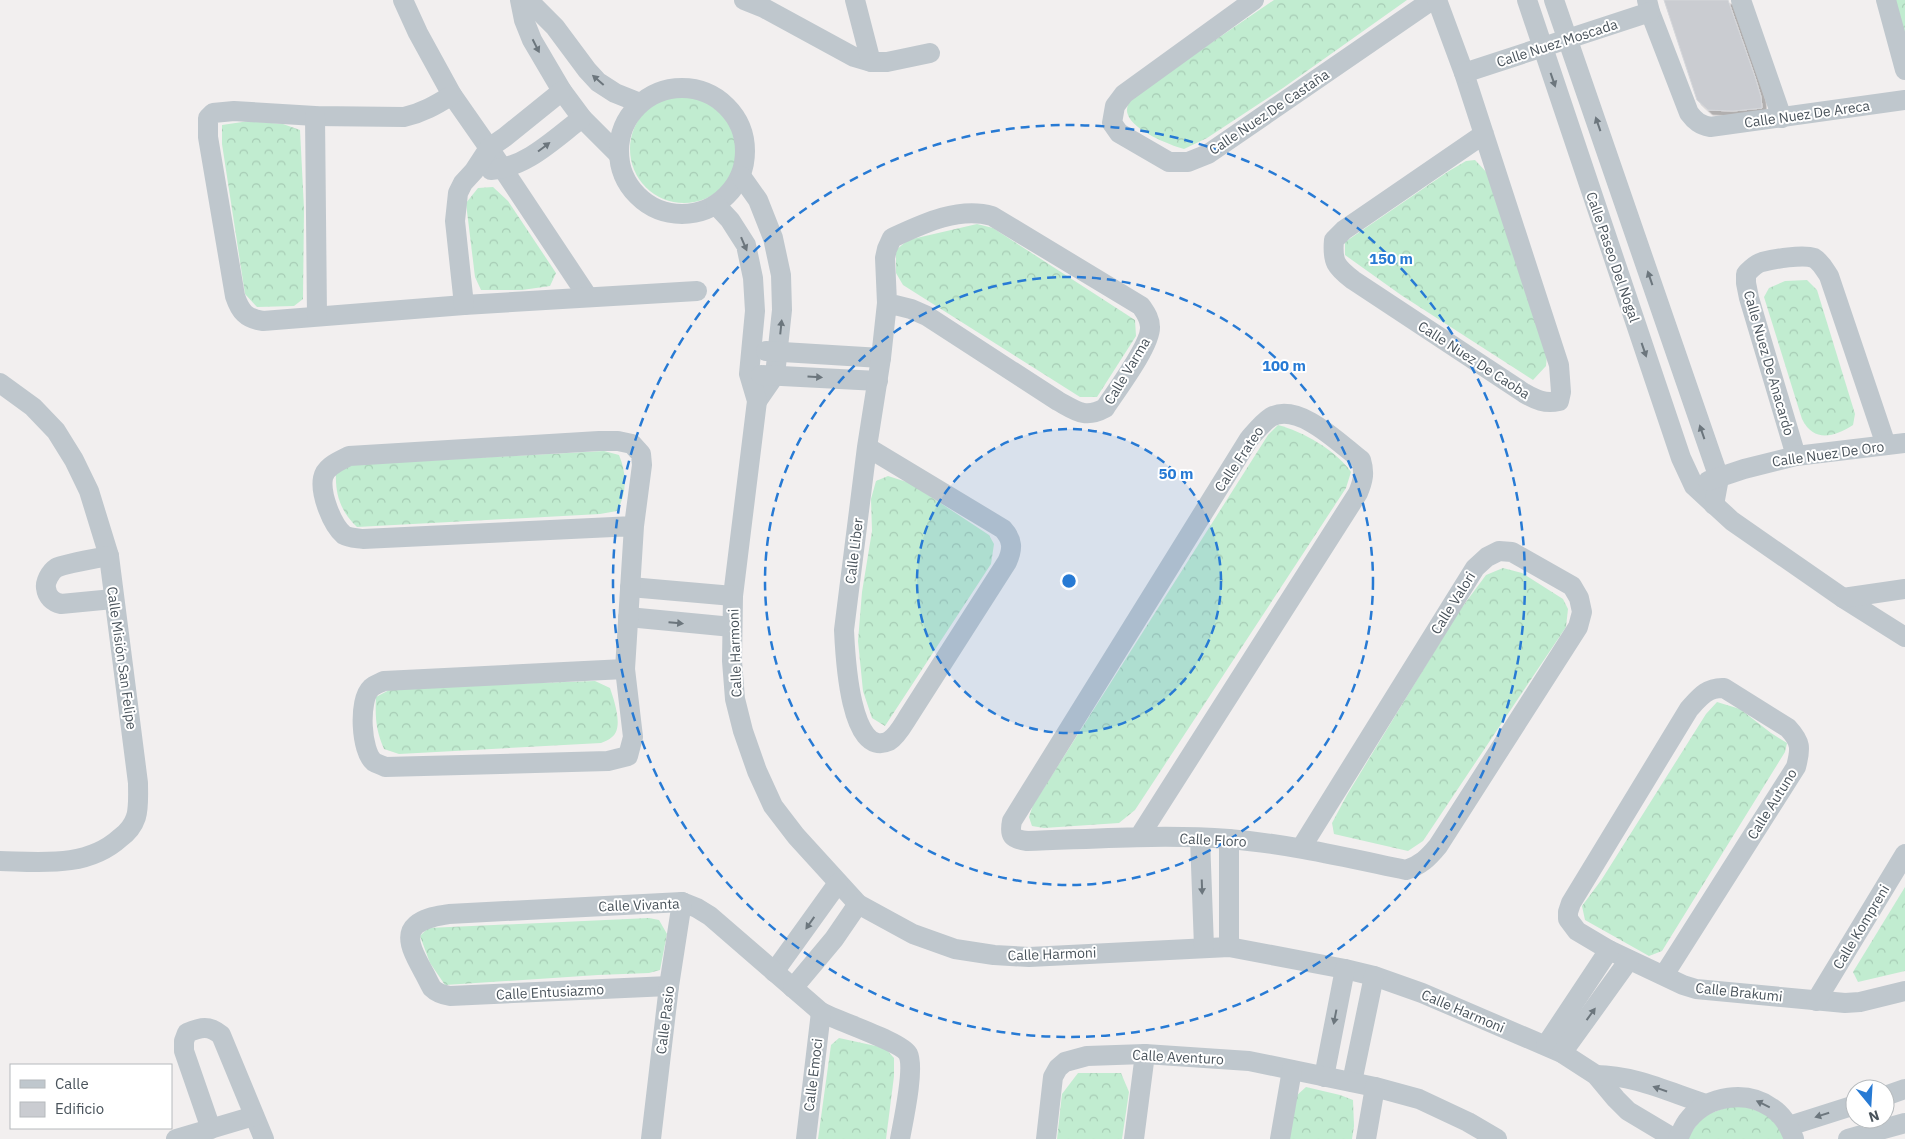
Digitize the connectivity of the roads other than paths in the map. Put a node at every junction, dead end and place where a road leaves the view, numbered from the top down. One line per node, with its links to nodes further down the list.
1 (403, 0): 21 (street)
2 (520, 0): 20 (street, one-way to 20)
3 (528, 0): 23 (street, one-way to 3)
4 (744, 0): 17 (street)
5 (855, 0): 17 (street)
6 (1254, 0): 7 (street, Calle Nuez De Castaña)
7 (1432, 0)
8 (1437, 0): 19 (street, Calle Nuez De Caoba)
9 (1527, 0): 15 (street, Calle Paseo Del Nogal)
10 (1554, 0): 14 (street, Calle Paseo Del Nogal)
11 (1741, 0): 26 (street)
12 (1886, 0): 18 (street)
13 (1649, 6): 14 (street, Calle Nuez Moscada); 26 (street, Calle Nuez De Areca)
14 (1569, 39): 15 (street, Calle Nuez Moscada); 51 (street, Calle Paseo Del Nogal, one-way to 14)
15 (1542, 48): 19 (street, Calle Nuez Moscada); 52 (street, Calle Paseo Del Nogal, one-way to 52)
16 (930, 53): 17 (street)
17 (871, 62)
18 (1905, 70)
19 (1464, 73): 27 (street, Calle Nuez De Caoba)
20 (562, 91): 25 (street); 28 (street)
21 (452, 95): 24 (street); 28 (street)
22 (1905, 100): 26 (street, Calle Nuez De Areca)
23 (640, 104): 29 (street); 32 (street)
24 (315, 116): 39 (street); 39 (street)
25 (582, 118): 29 (street); 30 (street, one-way to 25)
26 (1782, 118)
27 (1484, 134): 27 (street, Calle Nuez De Caoba)
28 (489, 148): 30 (street); 31 (street)
29 (618, 154): 33 (street)
30 (502, 169): 31 (street); 36 (street)
31 (474, 171): 38 (street)
32 (741, 176): 33 (street); 41 (street, Calle Harmoni, one-way to 32)
33 (716, 205): 40 (street, Calle Harmoni, one-way to 40)
34 (892, 238): 37 (street, Calle Liber); 37 (street, Calle Varma)
35 (697, 291): 36 (street)
36 (588, 297): 38 (street)
37 (887, 303): 42 (street, Calle Liber)
38 (464, 305): 39 (street)
39 (317, 316)
40 (752, 351): 41 (street); 43 (street, Calle Harmoni)
41 (778, 351): 42 (street); 44 (street, Calle Harmoni)
42 (881, 358): 45 (street, Calle Liber)
43 (749, 374): 44 (street); 47 (street, Calle Harmoni)
44 (775, 375): 45 (street, one-way to 45); 47 (street, Calle Harmoni)
45 (878, 381): 49 (street, Calle Liber)
46 (0, 383): 55 (street, Calle Misión San Felipe)
47 (758, 401): 58 (street, Calle Harmoni)
48 (1896, 444): 50 (street, Calle Nuez De Oro); 50 (street, Calle Nuez De Anacardo)
49 (867, 447): 49 (street, Calle Liber)
50 (1796, 456): 51 (street, Calle Nuez De Oro)
51 (1719, 478): 52 (street, Calle Nuez De Oro); 53 (street, Calle Paseo Del Nogal)
52 (1694, 486): 53 (street, Calle Paseo Del Nogal)
53 (1714, 505): 59 (street, Calle Paseo Del Nogal)
54 (634, 526): 54 (street); 56 (street)
55 (109, 556): 60 (street, Calle Misión San Felipe); 60 (street)
56 (630, 587): 58 (street); 61 (street)
57 (1905, 589): 59 (street)
58 (733, 596): 62 (street, Calle Harmoni)
59 (1843, 598): 63 (street, Calle Paseo Del Nogal)
60 (113, 599): 71 (street, Calle Misión San Felipe)
61 (628, 617): 62 (street, one-way to 62); 64 (street)
62 (732, 627): 73 (street, Calle Harmoni)
63 (1905, 637)
64 (625, 669): 64 (street)
65 (1139, 837): 66 (street, Calle Floro); 68 (street, Calle Floro); 68 (street, Calle Frateo)
66 (1200, 838): 67 (street, Calle Floro); 77 (street, one-way to 77)
67 (1229, 839): 69 (street, Calle Floro); 78 (street)
68 (1017, 840)
69 (1301, 848): 72 (street, Calle Floro); 72 (street, Calle Valori)
70 (1905, 854): 89 (street, Calle Kompreni)
71 (0, 861)
72 (1406, 870)
73 (838, 883): 75 (street, Calle Harmoni); 82 (street, one-way to 82)
74 (682, 902): 82 (street, Calle Vivanta); 85 (street, Calle Pasio); 86 (street, Calle Vivanta)
75 (858, 904): 77 (street, Calle Harmoni); 87 (street)
76 (1568, 912): 79 (street, Calle Brakumi); 83 (street, Calle Autuno)
77 (1204, 947): 78 (street, Calle Harmoni)
78 (1229, 947): 81 (street, Calle Harmoni)
79 (1609, 950): 80 (street, Calle Brakumi); 91 (street)
80 (1629, 960): 83 (street, Calle Brakumi); 91 (street, one-way to 80)
81 (1345, 969): 84 (street, Calle Harmoni); 95 (street, one-way to 95)
82 (774, 972): 87 (street, Calle Vivanta)
83 (1664, 975): 89 (street, Calle Brakumi)
84 (1374, 976): 91 (street, Calle Harmoni); 96 (street)
85 (669, 986): 86 (street, Calle Entusiazmo); 106 (street, Calle Pasio)
86 (432, 988)
87 (793, 988): 90 (street, Calle Vivanta)
88 (1905, 991): 89 (street, Calle Brakumi)
89 (1816, 1001)
90 (821, 1012): 107 (street, Calle Emoci); 108 (street, Calle Vivanta)
91 (1554, 1049): 94 (street, Calle Harmoni)
92 (1145, 1054): 93 (street, Calle Aventuro); 109 (street, Calle Aventuro); 110 (street)
93 (1292, 1070): 95 (street, Calle Aventuro); 111 (street)
94 (1596, 1075): 98 (street, Calle Harmoni, one-way to 94); 114 (street, Calle Harmoni)
95 (1324, 1077): 96 (street, Calle Aventuro)
96 (1352, 1082): 97 (street, Calle Aventuro)
97 (1375, 1087): 112 (street); 113 (street, Calle Aventuro)
98 (1706, 1104): 103 (street, one-way to 98); 114 (street)
99 (1845, 1109): 103 (street, one-way to 103)
100 (254, 1116): 102 (street); 102 (street); 105 (street)
101 (1905, 1123): 115 (street)
102 (211, 1129): 104 (street)
103 (1792, 1132)
104 (176, 1139)
105 (264, 1139)
106 (651, 1139)
107 (806, 1139)
108 (900, 1139)
109 (1046, 1139)
110 (1134, 1139)
111 (1280, 1139)
112 (1366, 1139)
113 (1497, 1139)
114 (1676, 1139)
115 (1848, 1139)

